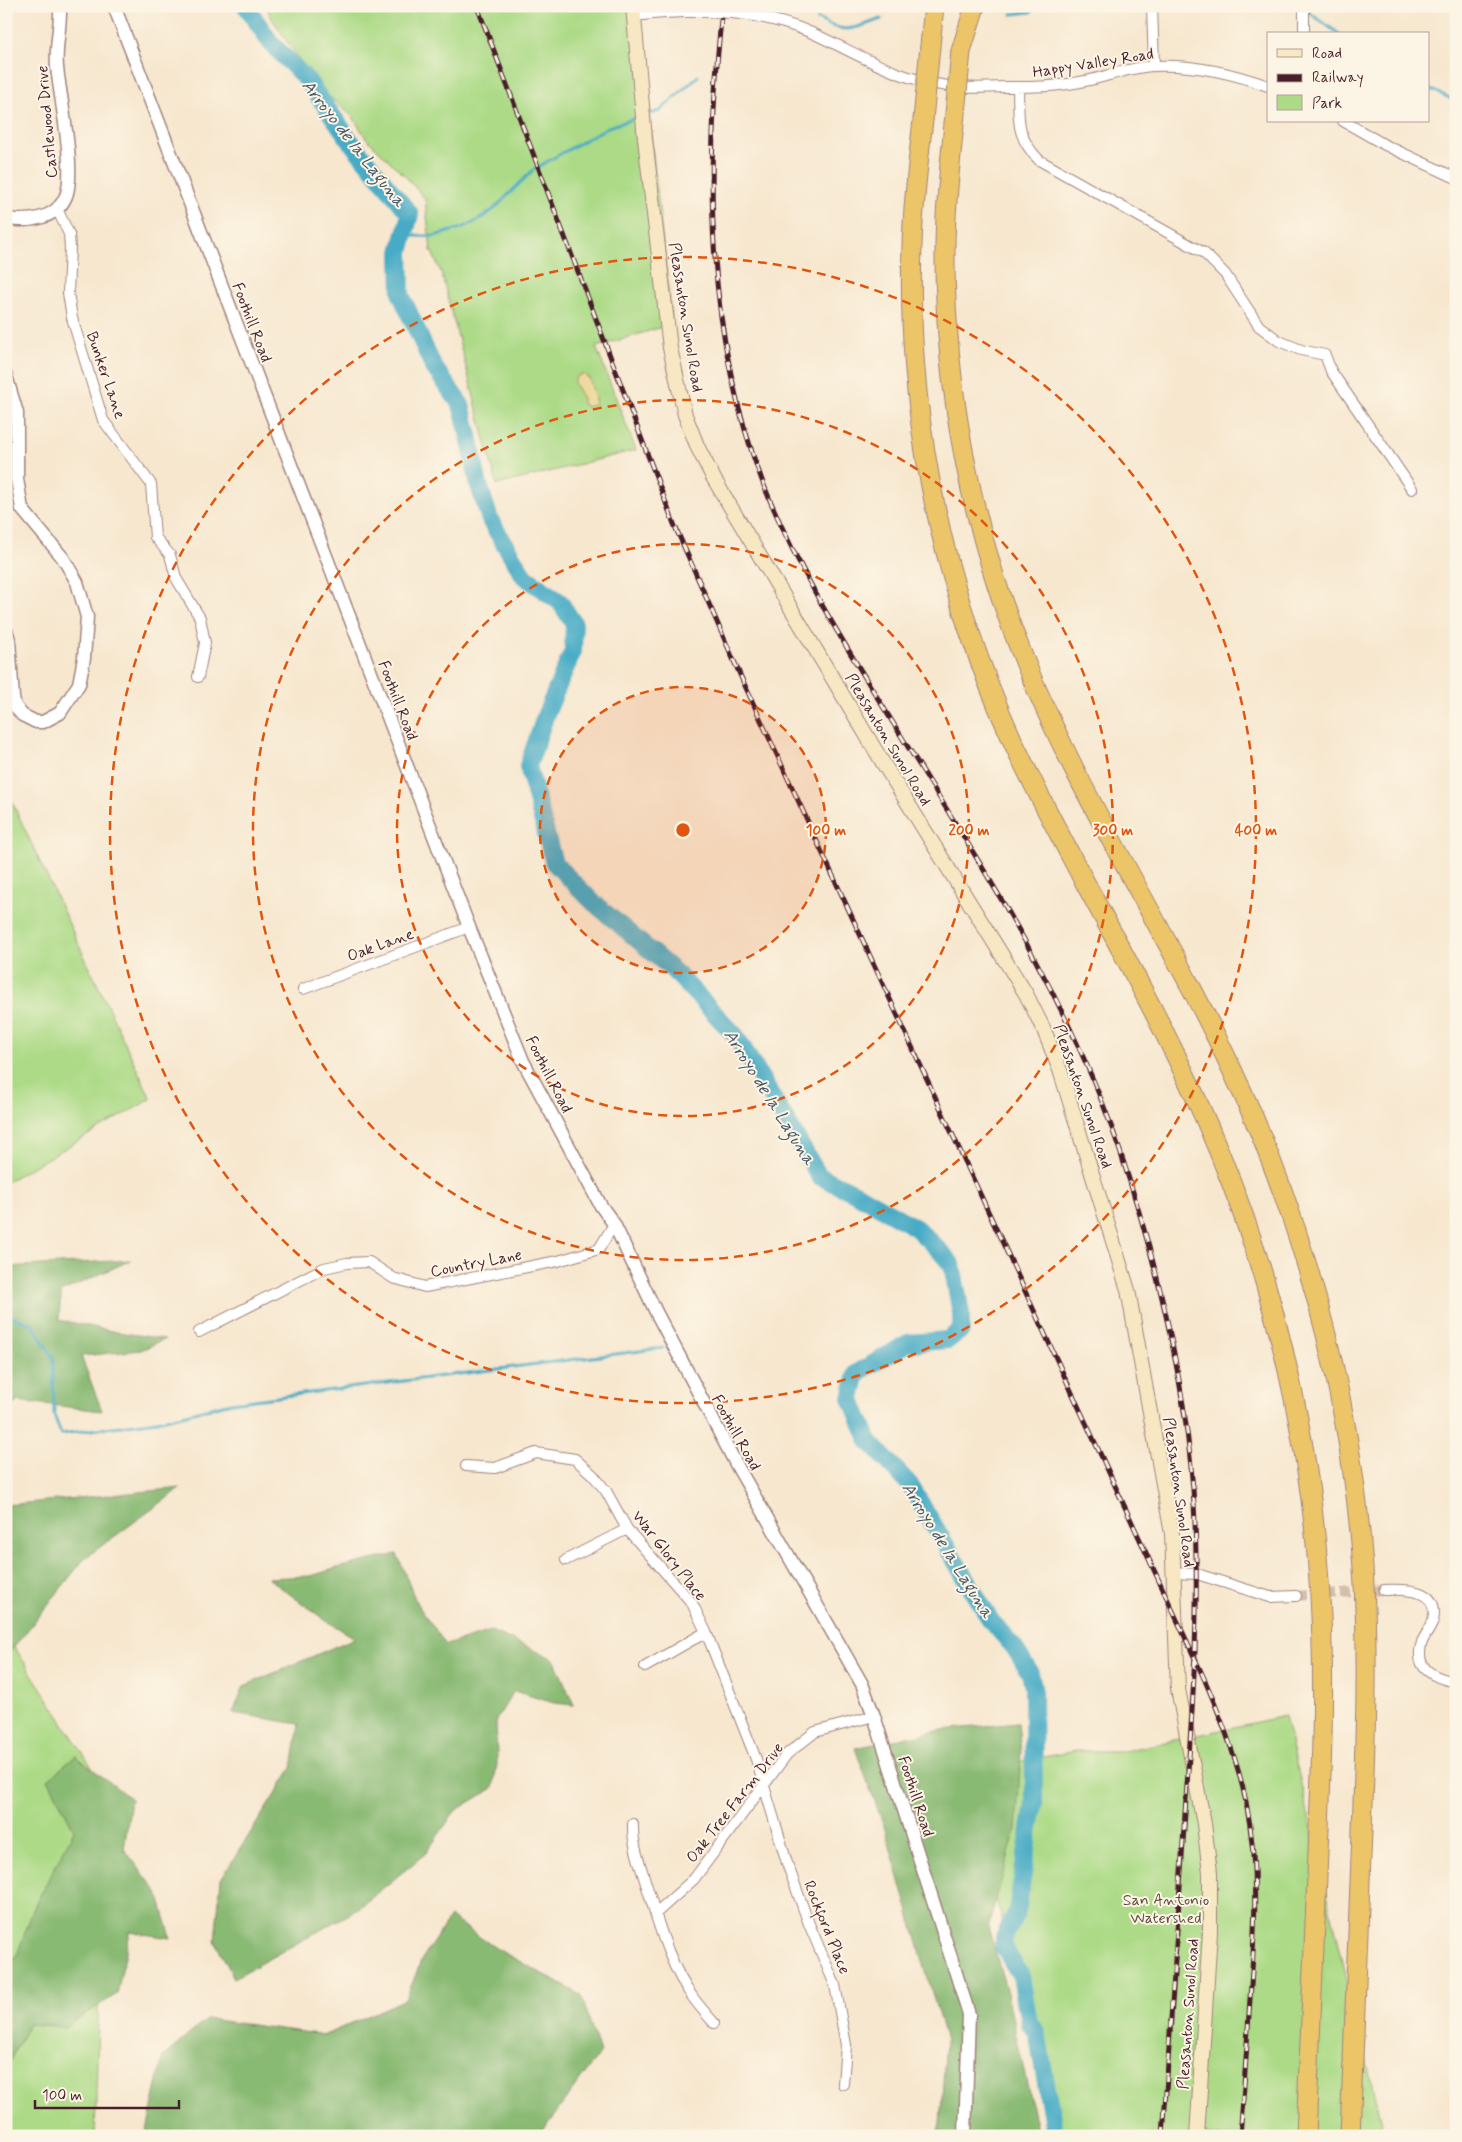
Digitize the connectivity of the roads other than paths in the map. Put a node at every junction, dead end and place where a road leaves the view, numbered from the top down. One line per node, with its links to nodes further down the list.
1 (60, 6): 16 (street, Castlewood Drive)
2 (114, 6): 22 (street, Foothill Road)
3 (934, 6): 43 (highway, bridge)
4 (966, 6): 10 (highway)
5 (975, 6): 10 (highway)
6 (1152, 6): 11 (street)
7 (1304, 6): 9 (street)
8 (633, 11): 13 (street, Happy Valley Road); 29 (main road, Pleasanton Sunol Road)
9 (1304, 32)
10 (961, 50): 44 (highway, bridge)
11 (1154, 66): 12 (street, Happy Valley Road); 13 (street, Happy Valley Road)
12 (1267, 86)
13 (1018, 87): 19 (street)
14 (1345, 122): 15 (street)
15 (1456, 178)
16 (57, 209): 17 (street); 21 (street, Bunker Lane)
17 (6, 219)
18 (6, 376): 20 (street)
19 (1412, 489)
20 (6, 630)
21 (198, 677)
22 (469, 927): 23 (street, Oak Lane); 24 (street, Foothill Road)
23 (303, 989)
24 (614, 1224): 25 (street, Country Lane); 35 (street, Foothill Road)
25 (199, 1332)
26 (466, 1466): 27 (street, War Glory Place)
27 (627, 1529): 28 (street); 32 (street, War Glory Place)
28 (566, 1560)
29 (1174, 1573): 31 (street); 42 (main road, Pleasanton Sunol Road)
30 (1384, 1590): 34 (street)
31 (1296, 1596)
32 (706, 1632): 33 (street); 36 (street, War Glory Place)
33 (645, 1667)
34 (1456, 1682)
35 (874, 1716): 36 (street, Oak Tree Farm Drive); 41 (street, Foothill Road)
36 (765, 1784): 38 (street, Oak Tree Farm Drive); 40 (street, Rockford Place)
37 (633, 1824): 38 (street)
38 (656, 1913): 39 (street)
39 (714, 2023)
40 (843, 2084)
41 (965, 2136)
42 (1197, 2136)
43 (1306, 2136)
44 (1350, 2136)

